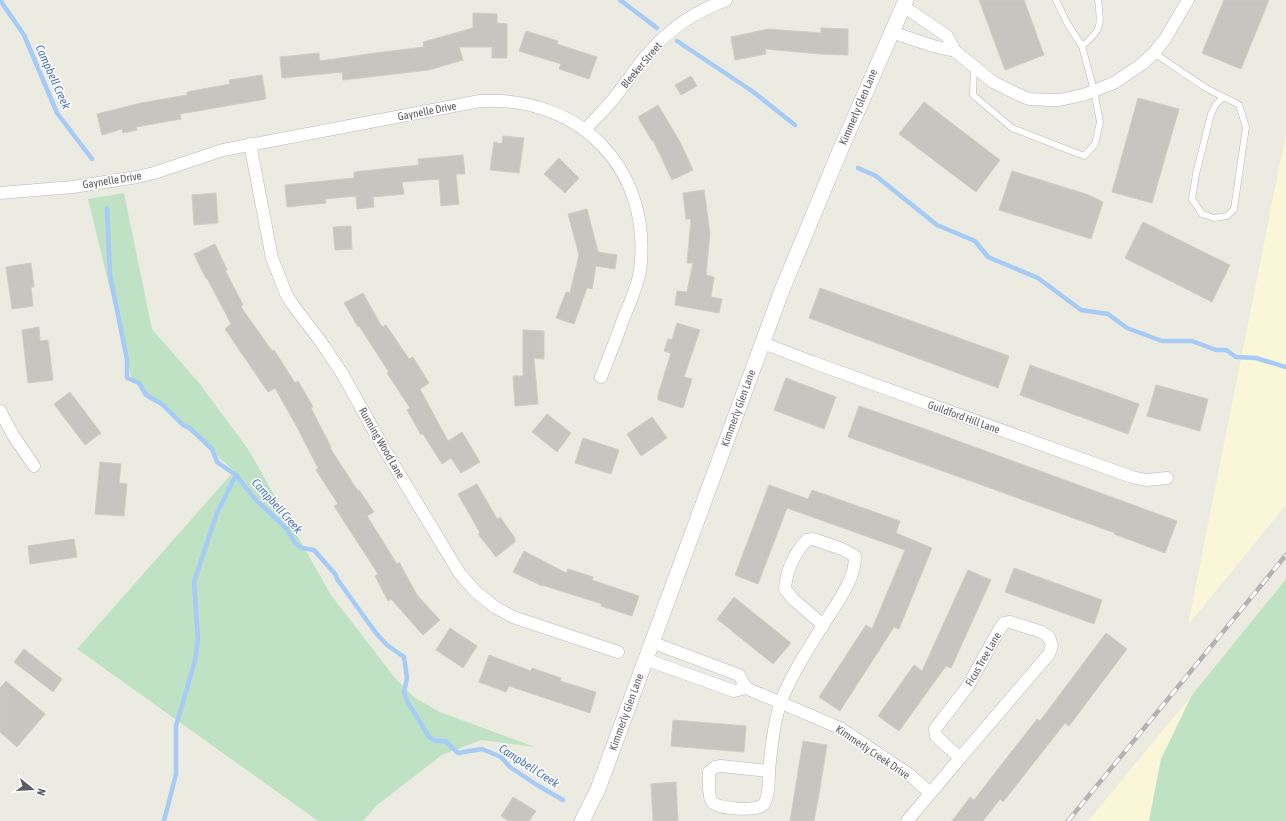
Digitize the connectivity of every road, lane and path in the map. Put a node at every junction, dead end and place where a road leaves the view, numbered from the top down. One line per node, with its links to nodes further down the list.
1 (726, 0): 13 (street, Bleeker Street)
2 (1056, 0): 7 (lane)
3 (1098, 0): 7 (lane)
4 (1188, 0): 9 (street)
5 (904, 3): 6 (street, Kimmerly Glen Lane); 8 (street)
6 (891, 32): 8 (street); 16 (street, Kimmerly Glen Lane)
7 (1082, 46): 11 (lane)
8 (955, 51): 10 (street)
9 (1154, 52): 11 (street); 12 (lane)
10 (974, 66): 11 (street); 11 (lane)
11 (1094, 91)
12 (1224, 97): 12 (lane)
13 (585, 130): 14 (street, Gaynelle Drive); 17 (street, Gaynelle Drive)
14 (250, 144): 15 (street, Gaynelle Drive); 23 (street, Running Wood Lane)
15 (0, 193)
16 (762, 343): 20 (street, Guildford Hill Lane); 22 (street, Kimmerly Glen Lane)
17 (601, 377)
18 (0, 411): 19 (street)
19 (34, 466)
20 (1167, 478)
21 (823, 624): 21 (street); 26 (street)
22 (651, 642): 24 (street, Kimmerly Glen Lane); 25 (street, Kimmerly Creek Drive)
23 (618, 652)
24 (645, 659): 25 (street, Kimmerly Creek Drive); 30 (street, Kimmerly Glen Lane)
25 (746, 688): 26 (street, Kimmerly Creek Drive)
26 (781, 702): 28 (street); 29 (street, Kimmerly Creek Drive)
27 (960, 758): 27 (street, Ficus Tree Lane); 29 (street, Ficus Tree Lane)
28 (769, 771): 28 (street)
29 (930, 793): 31 (street, Ficus Tree Lane)
30 (582, 821)
31 (906, 821)

